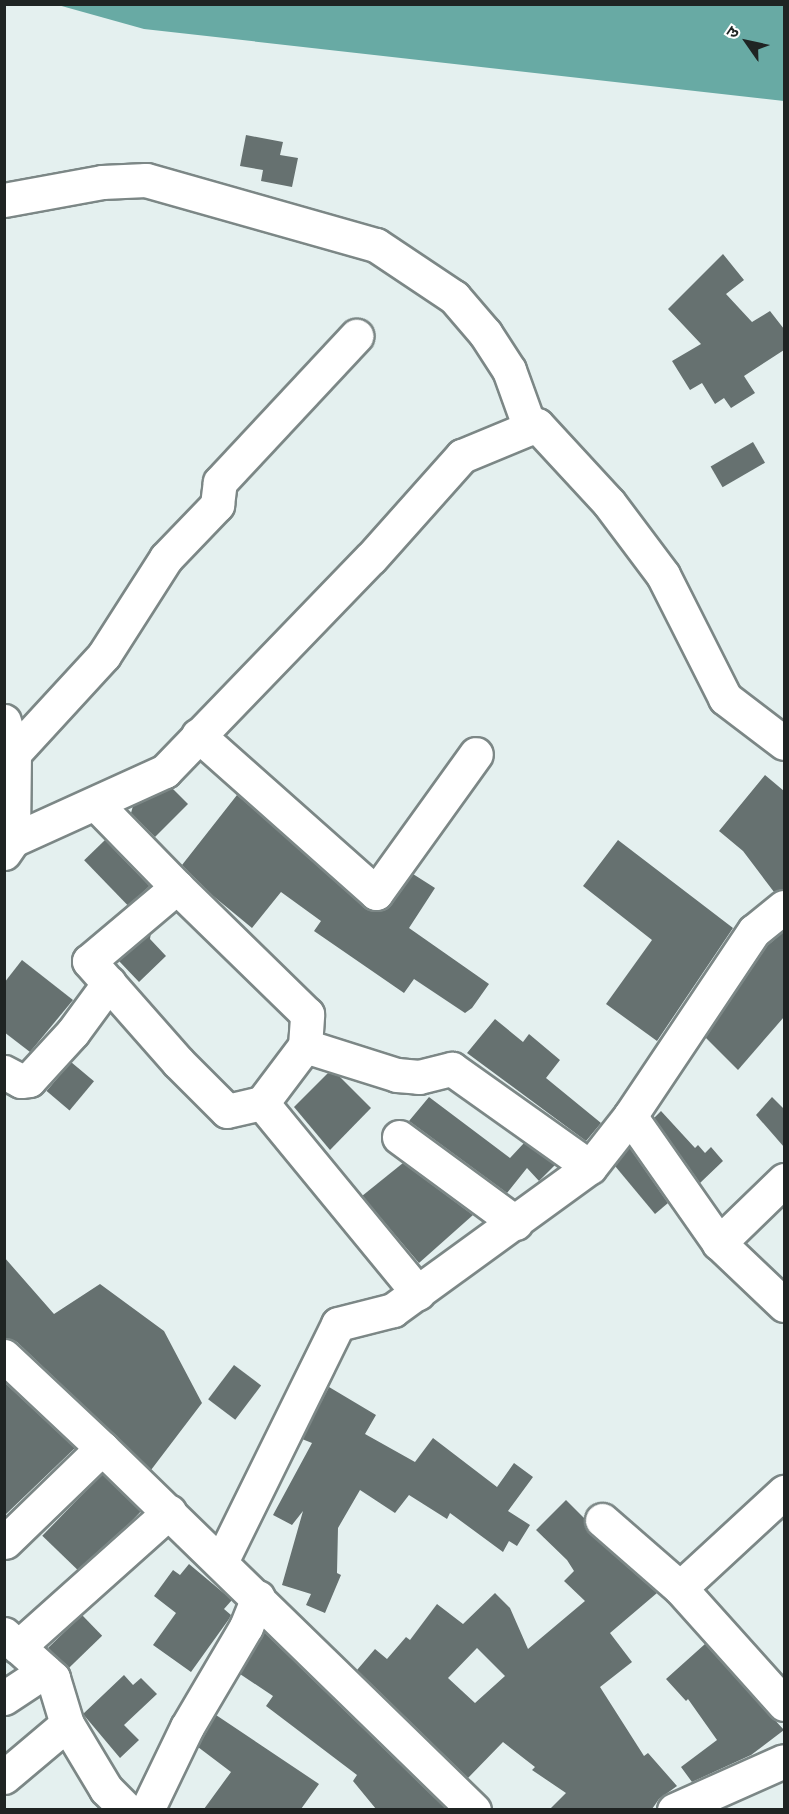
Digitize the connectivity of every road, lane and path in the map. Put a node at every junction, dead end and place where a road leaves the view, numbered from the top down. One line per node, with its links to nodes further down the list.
1 (4, 200): 3 (street)
2 (356, 336): 7 (street)
3 (530, 428): 5 (street); 6 (street)
4 (4, 721): 7 (street)
5 (198, 735): 8 (street); 9 (street)
6 (784, 743)
7 (14, 753): 10 (street)
8 (476, 754)
9 (96, 804): 10 (street); 11 (street)
10 (9, 847)
11 (177, 887): 13 (street); 14 (street)
12 (784, 908): 17 (street)
13 (109, 983): 15 (street); 16 (street)
14 (305, 1046): 16 (street); 19 (street)
15 (4, 1072)
16 (262, 1103): 23 (street)
17 (630, 1116): 19 (street); 22 (street)
18 (399, 1137): 21 (street)
19 (591, 1167): 21 (street)
20 (784, 1180): 22 (street)
21 (516, 1223): 23 (street)
22 (719, 1243): 24 (street)
23 (418, 1293): 31 (street)
24 (784, 1305)
25 (4, 1356): 26 (street)
26 (102, 1448): 28 (street); 30 (street)
27 (784, 1492): 32 (street)
28 (169, 1512): 31 (street); 34 (street)
29 (602, 1520): 32 (street)
30 (4, 1542)
31 (221, 1562): 33 (street)
32 (680, 1588): 37 (street)
33 (258, 1597): 42 (street); 43 (street)
34 (11, 1640): 35 (street)
35 (45, 1671): 36 (street); 38 (street)
36 (4, 1698)
37 (784, 1704)
38 (67, 1725): 40 (street); 41 (street)
39 (784, 1761): 44 (street)
40 (4, 1777)
41 (127, 1809)
42 (147, 1809)
43 (474, 1809)
44 (674, 1809)

